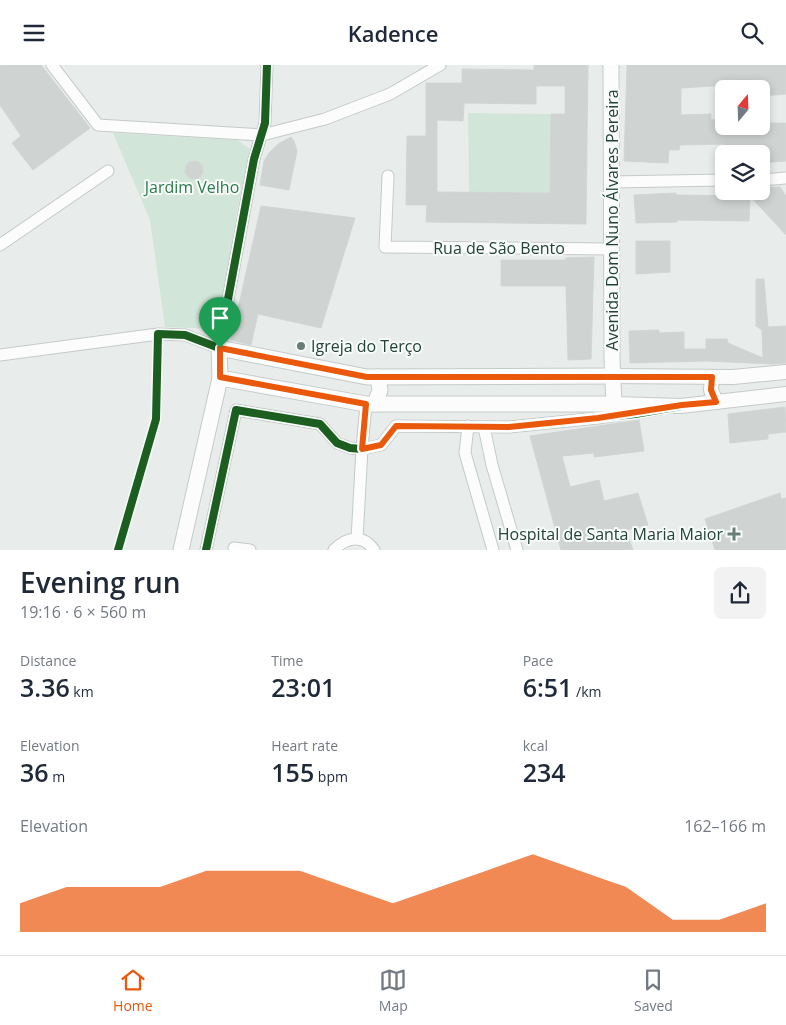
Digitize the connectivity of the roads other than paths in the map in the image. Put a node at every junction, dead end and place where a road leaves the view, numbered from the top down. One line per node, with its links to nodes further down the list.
1 (52, 65): 5 (street)
2 (267, 65): 5 (street)
3 (440, 65): 5 (street)
4 (611, 65): 11 (main road, Avenida Dom Nuno Álvares Pereira)
5 (262, 135): 14 (street)
6 (108, 171): 12 (street)
7 (388, 176): 13 (street, Rua de São Bento)
8 (786, 178): 9 (street)
9 (770, 179)
10 (715, 180): 11 (street)
11 (611, 181): 13 (main road, Avenida Dom Nuno Álvares Pereira)
12 (0, 245)
13 (613, 249): 18 (main road, Avenida Dom Nuno Álvares Pereira)
14 (220, 348): 15 (street); 17 (main road); 19 (main road)
15 (0, 355)
16 (786, 372): 22 (street)
17 (358, 375): 20 (main road); 26 (main road)
18 (612, 376): 20 (main road); 21 (street); 27 (main road, Avenida Dom Nuno Álvares Pereira)
19 (220, 377): 26 (main road); 35 (main road)
20 (378, 377): 26 (main road)
21 (712, 377): 22 (street); 25 (street)
22 (733, 377): 24 (street)
23 (786, 394): 24 (street)
24 (735, 400): 25 (street)
25 (716, 402): 28 (street)
26 (365, 403): 27 (main road); 32 (street)
27 (614, 404): 28 (street); 29 (street)
28 (682, 405): 29 (street)
29 (598, 418): 31 (street)
30 (468, 426): 31 (street); 32 (street); 40 (street)
31 (484, 427): 41 (street)
32 (362, 449): 33 (street); 36 (street)
33 (357, 539): 38 (street); 39 (street)
34 (234, 548): 37 (street)
35 (181, 550)
36 (206, 550)
37 (250, 550)
38 (334, 550)
39 (374, 550)
40 (493, 550)
41 (517, 550)

